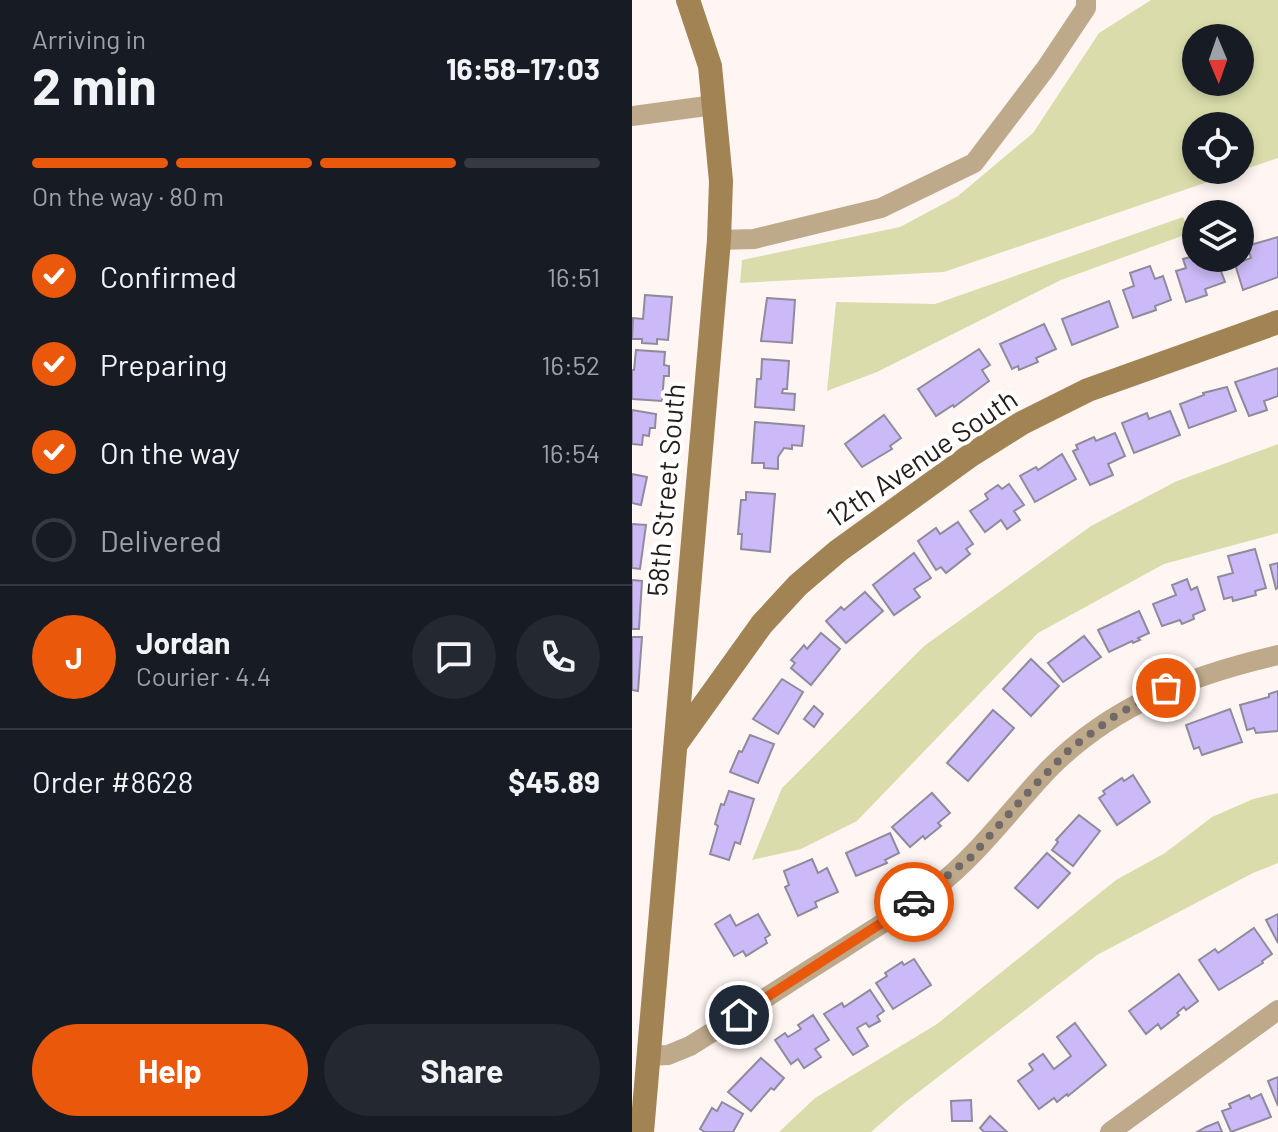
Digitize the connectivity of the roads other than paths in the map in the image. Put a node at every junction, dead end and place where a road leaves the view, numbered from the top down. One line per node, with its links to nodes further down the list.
1 (688, 0): 3 (street, 58th Street South)
2 (1086, 0): 5 (street)
3 (714, 105): 4 (street); 5 (street, 58th Street South)
4 (632, 116)
5 (719, 240): 8 (street, 58th Street South)
6 (1278, 322): 8 (street, 12th Avenue South)
7 (1278, 655): 10 (street)
8 (674, 746): 10 (street, 58th Street South)
9 (1278, 1010): 12 (street)
10 (648, 1056): 11 (street, 58th Street South)
11 (642, 1132)
12 (1110, 1132)

